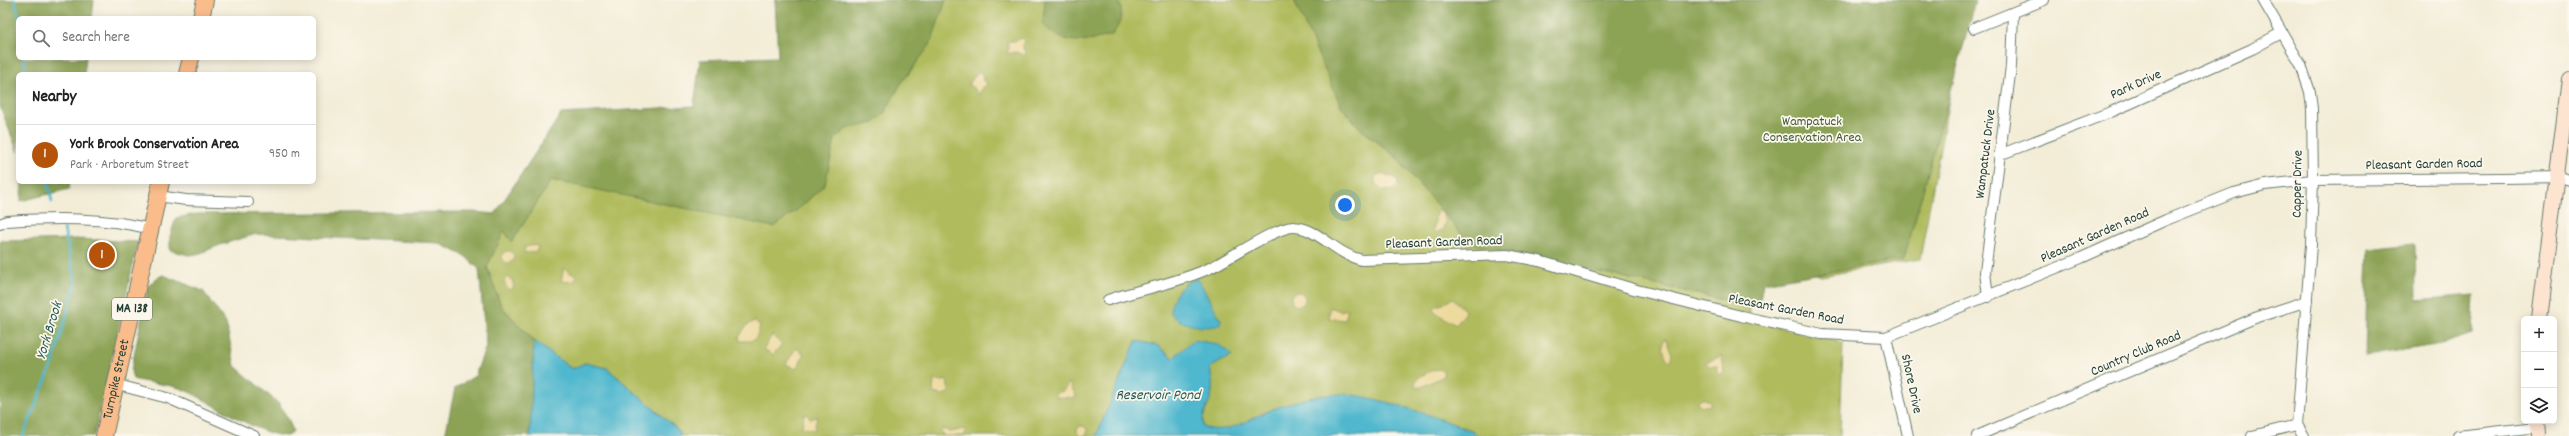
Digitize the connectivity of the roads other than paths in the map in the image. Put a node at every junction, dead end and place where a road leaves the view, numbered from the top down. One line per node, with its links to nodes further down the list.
1 (205, 0): 5 (main road)
2 (2044, 0): 4 (street)
3 (2263, 0): 7 (street, Capper Drive)
4 (2013, 14): 6 (street); 11 (street, Wampatuck Drive)
5 (201, 16)
6 (1974, 28)
7 (2281, 33): 11 (street, Park Drive); 13 (street, Capper Drive)
8 (190, 60): 9 (main road)
9 (188, 72)
10 (2569, 79): 12 (main road)
11 (1999, 155): 18 (street, Wampatuck Drive)
12 (2563, 179): 13 (street, Pleasant Garden Road); 21 (main road)
13 (2314, 180): 18 (street, Pleasant Garden Road); 20 (street, Capper Drive)
14 (160, 189): 15 (street); 17 (main road, Turnpike Street / MA 138)
15 (248, 202)
16 (0, 224): 17 (street)
17 (151, 229): 23 (main road, Turnpike Street / MA 138)
18 (1988, 296): 22 (street, Pleasant Garden Road)
19 (1108, 300): 22 (street, Pleasant Garden Road)
20 (2307, 301): 24 (street, Capper Drive); 29 (street, Country Club Road)
21 (2540, 316)
22 (1886, 337): 28 (street, Shore Drive)
23 (114, 384): 26 (main road, Turnpike Street / MA 138); 27 (street)
24 (2297, 424): 30 (street); 31 (street)
25 (2537, 428): 32 (street)
26 (104, 436)
27 (254, 436)
28 (1908, 436)
29 (1977, 436)
30 (2252, 436)
31 (2304, 436)
32 (2458, 436)

